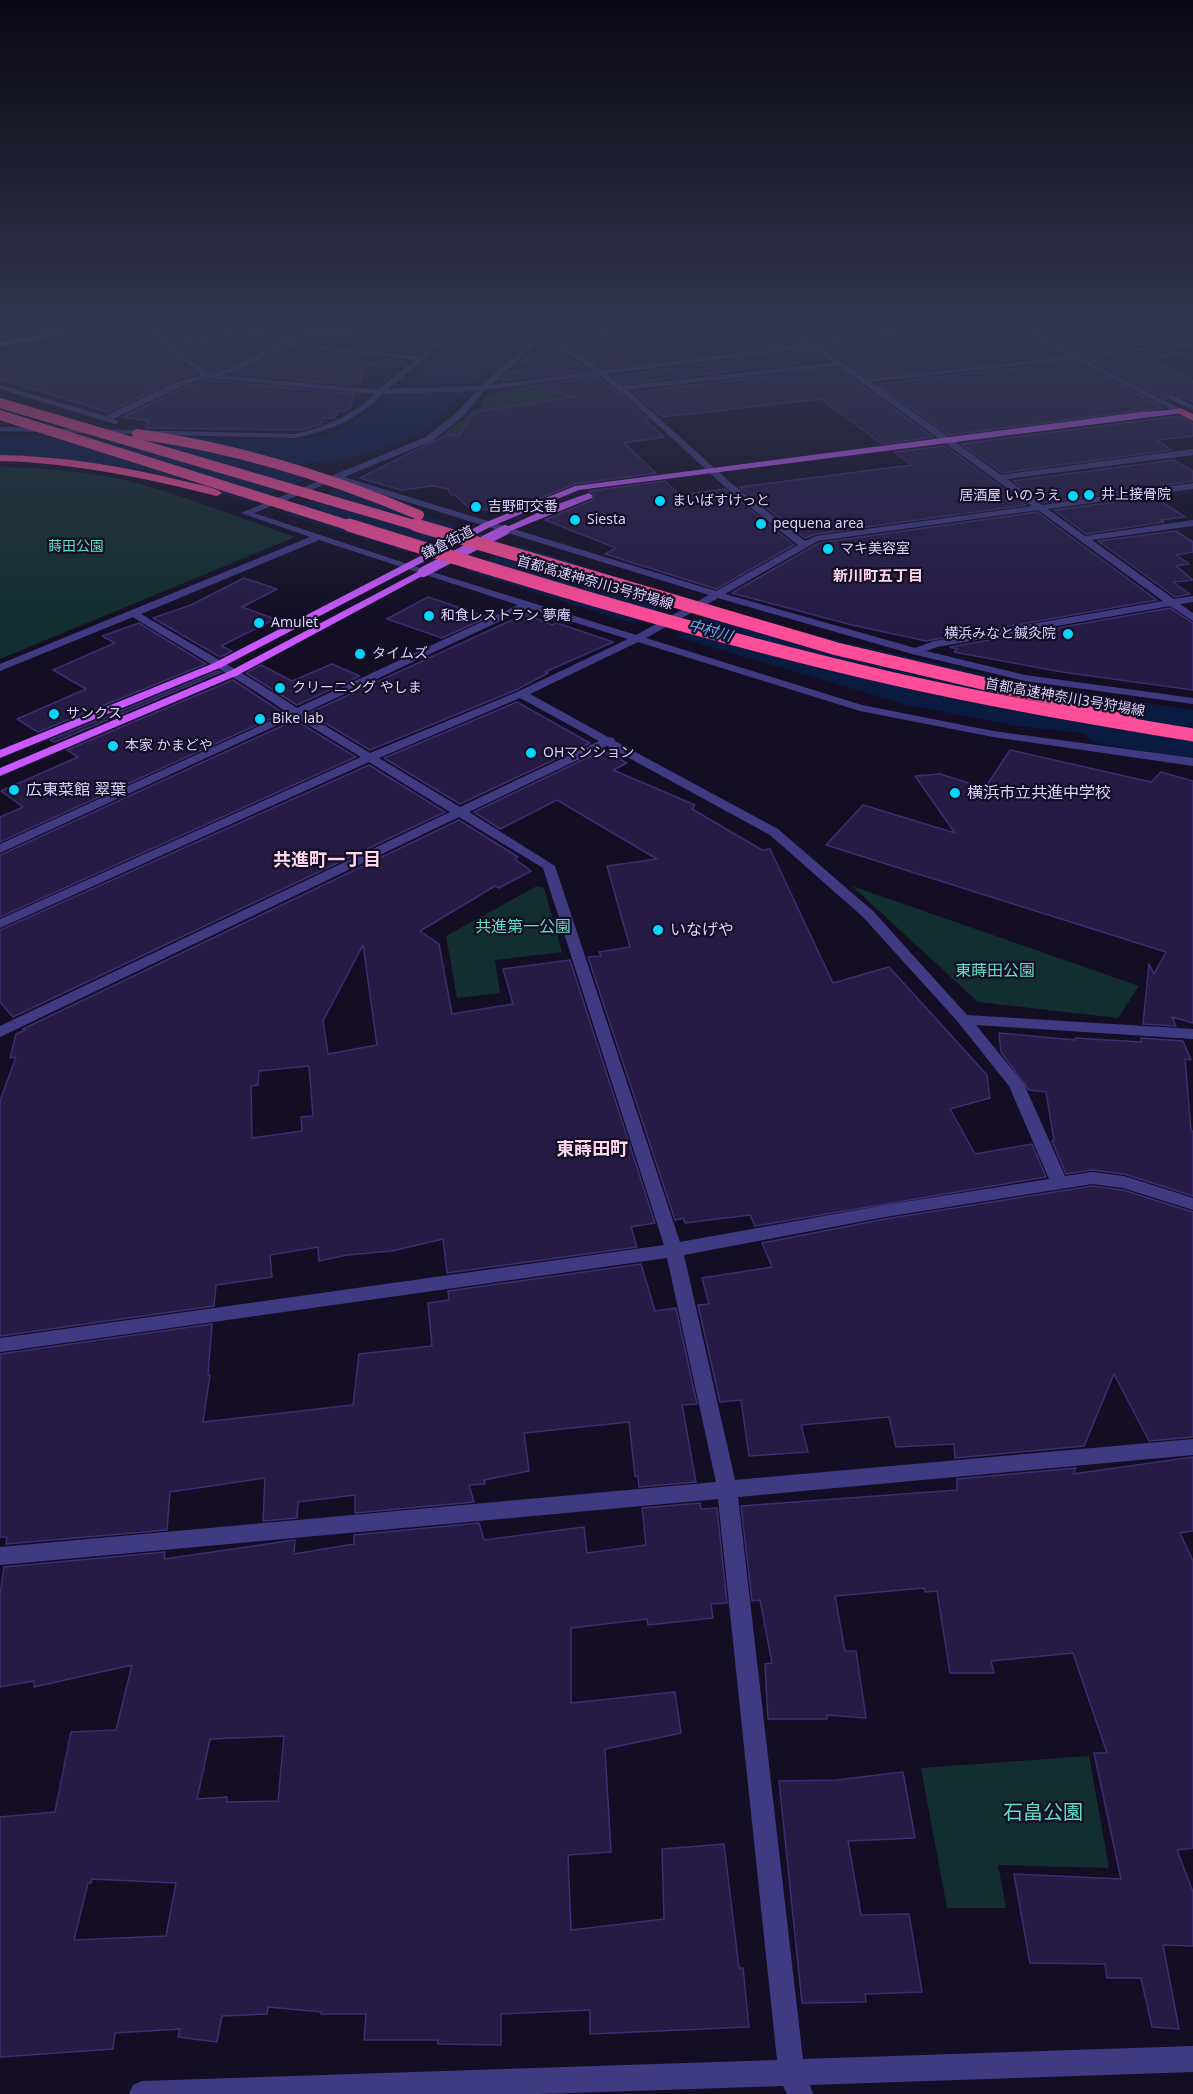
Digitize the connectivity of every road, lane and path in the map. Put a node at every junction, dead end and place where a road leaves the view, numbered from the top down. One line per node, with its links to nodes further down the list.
1 (49, 431): 35 (highway, 首都高速神奈川3号狩場線, bridge)
2 (74, 431): 12 (street)
3 (94, 431): 38 (highway, 首都高速神奈川3号狩場線, bridge)
4 (124, 431): 38 (highway, bridge)
5 (158, 431): 12 (street)
6 (321, 431): 12 (street)
7 (439, 431): 18 (street)
8 (668, 431): 17 (street)
9 (932, 431): 13 (street)
10 (1020, 431): 13 (main road, 鎌倉街道)
11 (1097, 431): 14 (main road, 鎌倉街道)
12 (173, 433)
13 (945, 440): 14 (street); 17 (main road, 鎌倉街道)
14 (956, 448): 19 (main road, 鎌倉街道); 20 (street)
15 (1193, 452): 20 (street)
16 (0, 458): 35 (highway, bridge)
17 (712, 470): 19 (street); 24 (main road, 鎌倉街道)
18 (336, 477): 24 (street); 26 (street)
19 (719, 478): 25 (main road, 鎌倉街道); 28 (street)
20 (998, 478): 22 (street)
21 (1193, 486): 22 (street)
22 (1038, 508): 27 (street); 28 (street)
23 (1193, 523): 27 (street)
24 (487, 525): 25 (street); 29 (main road, 鎌倉街道, bridge)
25 (505, 530): 30 (main road, 鎌倉街道, bridge); 31 (street)
26 (316, 538): 29 (street); 36 (street)
27 (1082, 539): 33 (street)
28 (804, 545): 31 (street)
29 (407, 567): 30 (street); 42 (main road, 鎌倉街道)
30 (423, 572): 34 (street); 42 (main road, 鎌倉街道)
31 (716, 593): 39 (street); 40 (street)
32 (1193, 599): 33 (street)
33 (1171, 603): 37 (street); 40 (street)
34 (528, 604): 39 (street); 45 (street)
35 (618, 607): 47 (highway, 首都高速神奈川3号狩場線, bridge)
36 (133, 613): 41 (street); 42 (street)
37 (1193, 618)
38 (761, 628): 46 (highway, 首都高速神奈川3号狩場線, bridge)
39 (637, 639): 43 (street); 51 (street)
40 (916, 652): 44 (street)
41 (0, 668)
42 (226, 669): 45 (street); 49 (main road, 鎌倉街道); 52 (main road, 鎌倉街道)
43 (521, 694): 48 (street); 50 (street)
44 (1193, 701)
45 (296, 713): 50 (street); 54 (street)
46 (1193, 723)
47 (1193, 735)
48 (610, 740): 53 (street); 56 (street)
49 (0, 754)
50 (371, 757): 53 (street); 55 (street)
51 (1193, 762)
52 (0, 772)
53 (459, 813): 57 (street); 61 (street)
54 (0, 849)
55 (0, 924)
56 (963, 1019): 58 (street); 59 (street)
57 (1, 1032)
58 (1193, 1034)
59 (1060, 1184): 60 (street); 61 (street)
60 (1193, 1204)
61 (674, 1250): 62 (street); 64 (street)
62 (0, 1345)
63 (1193, 1447): 64 (street)
64 (727, 1489): 65 (street); 67 (street)
65 (0, 1556)
66 (1193, 2059): 67 (street)
67 (795, 2083): 68 (street)
68 (142, 2094)

